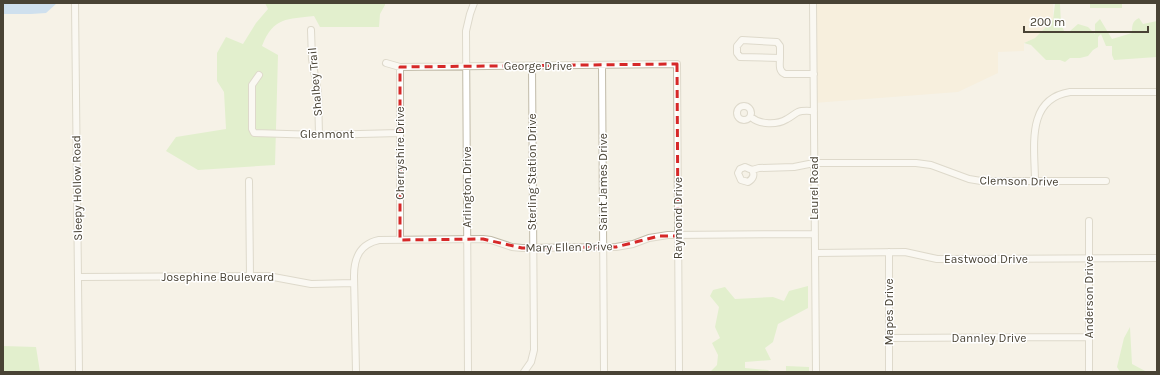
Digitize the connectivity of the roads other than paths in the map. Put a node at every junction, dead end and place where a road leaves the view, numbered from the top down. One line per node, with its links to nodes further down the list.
1 (75, 3): 36 (street, Sleepy Hollow Road)
2 (474, 3): 9 (street, Arlington Drive)
3 (813, 3): 12 (street, Laurel Road)
4 (311, 30): 18 (street, Shalbey Trail)
5 (780, 58): 5 (street); 12 (street)
6 (386, 63): 11 (street, George Drive)
7 (677, 64): 8 (street, George Drive); 26 (street, Raymond Drive)
8 (602, 65): 10 (street, George Drive); 29 (street, Saint James Drive)
9 (467, 66): 10 (street, George Drive); 11 (street, George Drive); 27 (street, Arlington Drive)
10 (532, 66): 30 (street, Sterling Station Drive)
11 (400, 67): 17 (street, Cherryshire Drive)
12 (814, 74): 15 (street, Laurel Road)
13 (259, 75): 18 (street, Glenmont)
14 (1157, 92): 23 (street)
15 (814, 111): 16 (street); 19 (street, Laurel Road)
16 (751, 117)
17 (400, 133): 18 (street, Glenmont); 28 (street, Cherryshire Drive)
18 (319, 134)
19 (814, 163): 20 (street, Clemson Drive); 23 (street, Clemson Drive); 25 (street, Laurel Road)
20 (752, 170)
21 (249, 180): 35 (street)
22 (1106, 181): 23 (street, Clemson Drive)
23 (1035, 182)
24 (1089, 221): 33 (street, Anderson Drive)
25 (815, 234): 26 (street, Mary Ellen Drive); 31 (street, Laurel Road)
26 (678, 236): 29 (street, Mary Ellen Drive); 45 (street, Raymond Drive)
27 (467, 239): 28 (street, Mary Ellen Drive); 30 (street, Mary Ellen Drive); 42 (street, Arlington Drive)
28 (400, 240): 37 (street, Mary Ellen Drive)
29 (603, 247): 30 (street, Mary Ellen Drive); 44 (street, Saint James Drive)
30 (533, 248): 43 (street, Sterling Station Drive)
31 (815, 252): 32 (street, Eastwood Drive); 46 (street, Laurel Road)
32 (889, 252): 33 (street, Eastwood Drive); 39 (street, Mapes Drive)
33 (1089, 258): 34 (street, Eastwood Drive); 38 (street, Anderson Drive)
34 (1157, 258)
35 (250, 276): 36 (street, Josephine Boulevard); 37 (street, Josephine Boulevard)
36 (78, 277): 40 (street, Sleepy Hollow Road)
37 (354, 283): 41 (street)
38 (1089, 337): 39 (street, Dannley Drive); 48 (street, Anderson Drive)
39 (890, 338): 47 (street, Mapes Drive)
40 (79, 372)
41 (356, 372)
42 (468, 372)
43 (524, 372)
44 (604, 372)
45 (679, 372)
46 (816, 372)
47 (889, 372)
48 (1089, 372)

